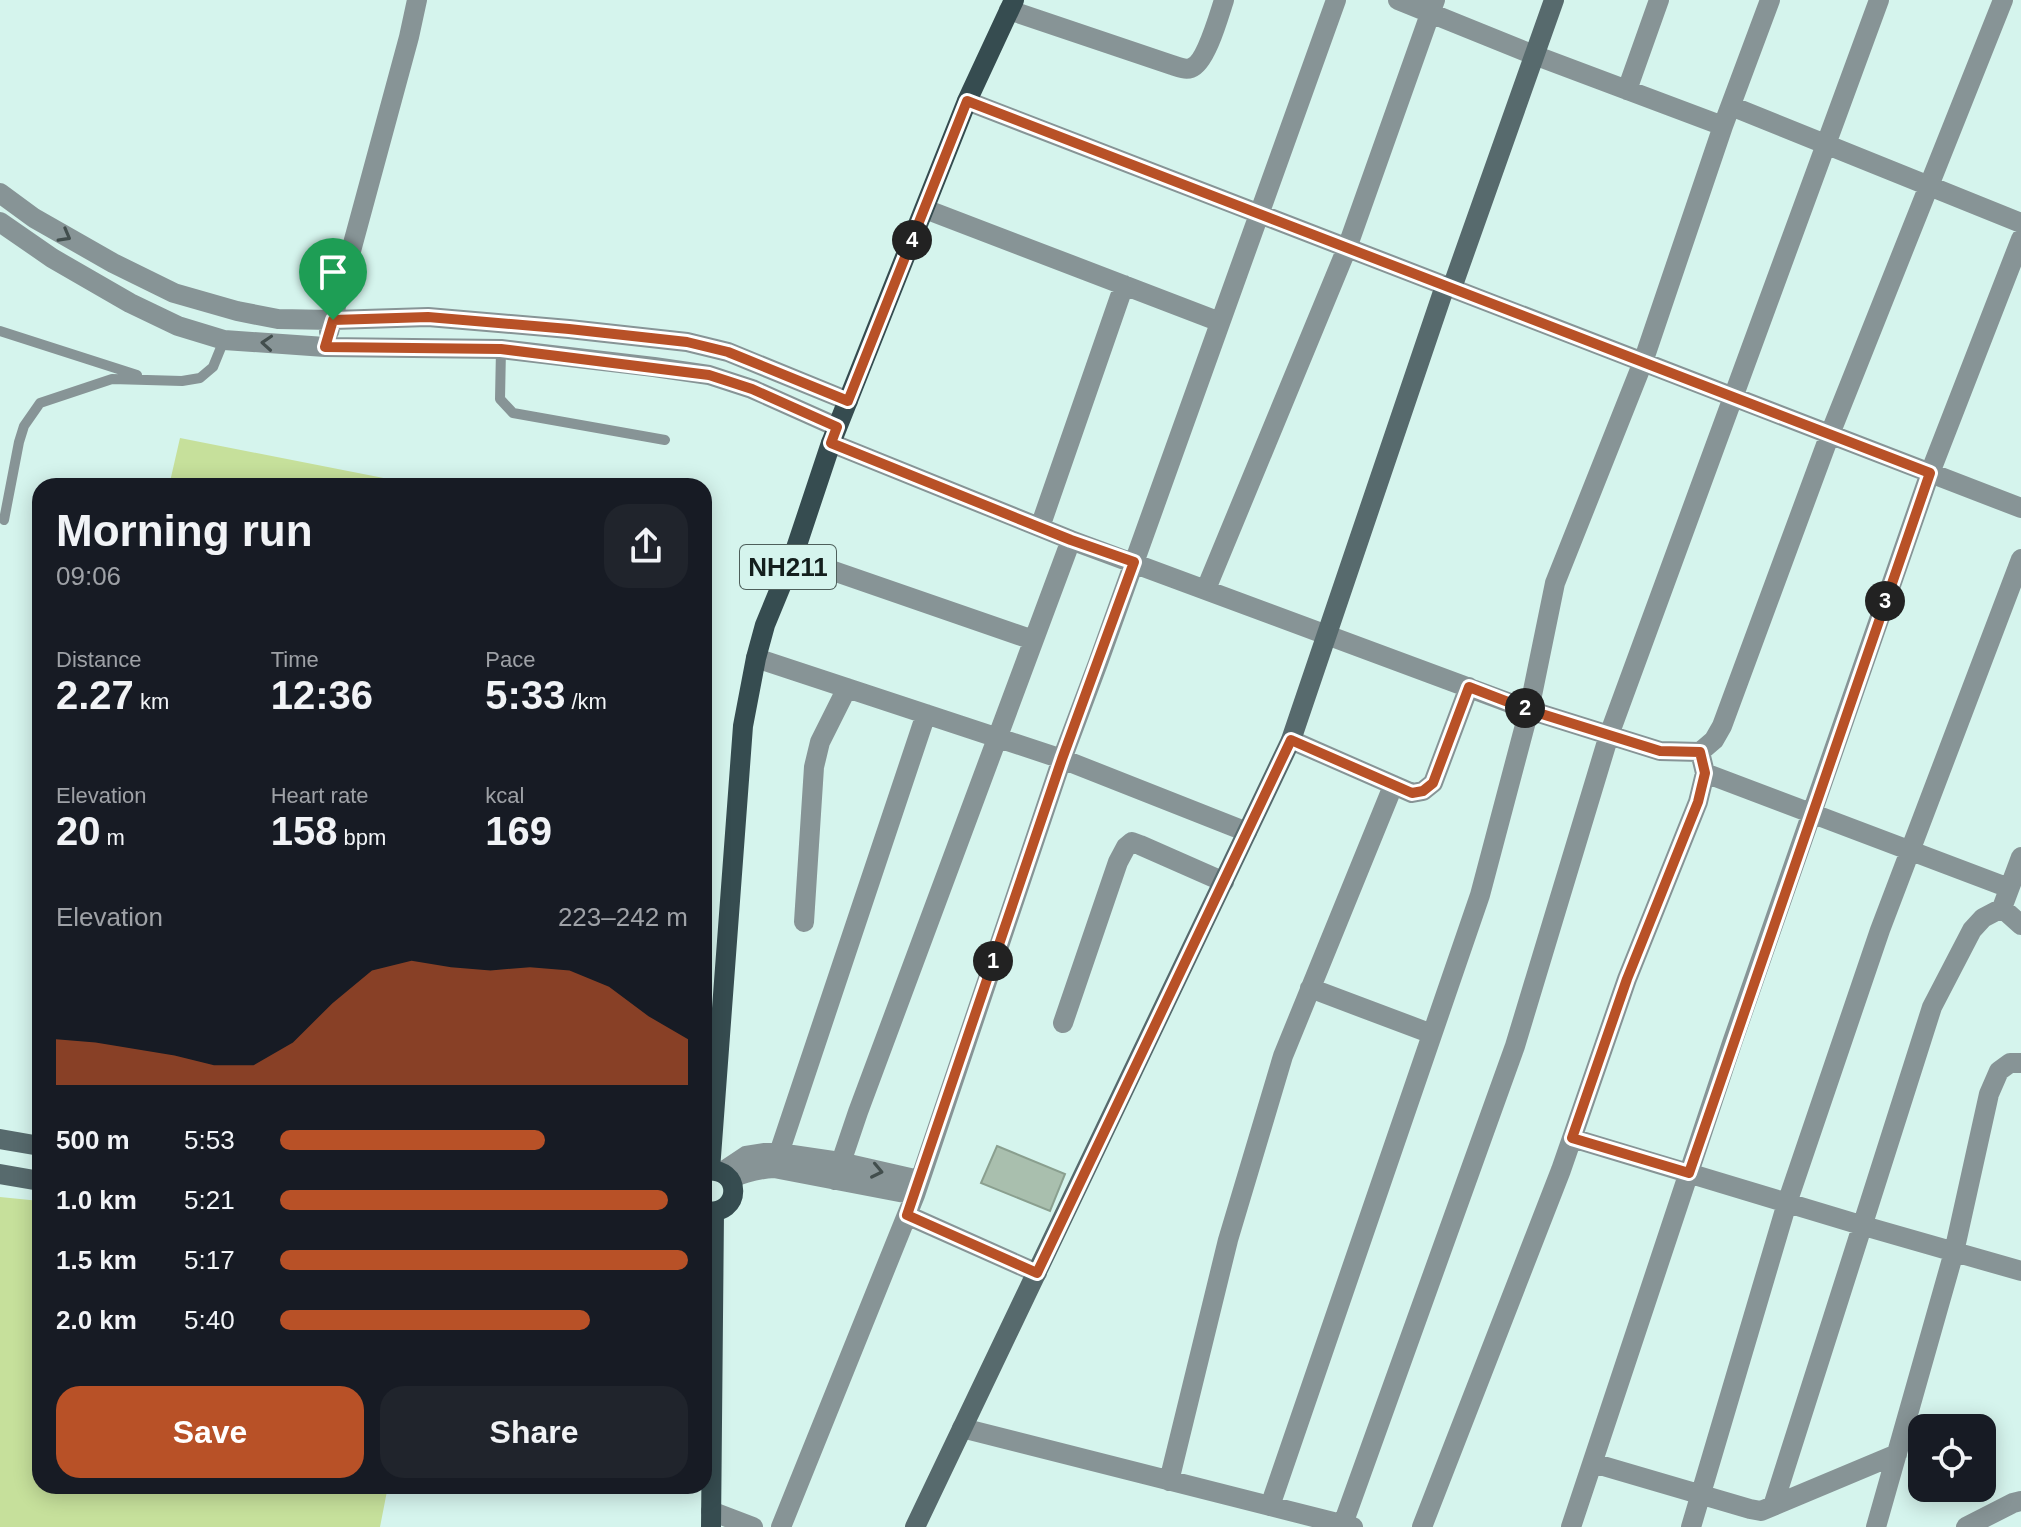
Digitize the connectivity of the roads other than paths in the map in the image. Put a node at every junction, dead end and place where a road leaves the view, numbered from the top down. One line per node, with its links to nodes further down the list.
1 (417, 0): 27 (street)
2 (1224, 0): 10 (street)
3 (1336, 0): 20 (street)
4 (1398, 0): 11 (street)
5 (1554, 0): 12 (main road)
6 (1659, 0): 13 (street)
7 (1770, 0): 15 (street)
8 (1879, 0): 16 (street)
9 (2003, 0): 17 (street)
10 (1012, 5): 14 (main road, NH211)
11 (1433, 7): 12 (street); 24 (street)
12 (1534, 55): 13 (street); 26 (main road)
13 (1627, 90): 15 (street)
14 (967, 101): 19 (main road, NH211); 20 (street)
15 (1727, 116): 16 (street); 33 (street)
16 (1825, 144): 17 (street); 35 (street)
17 (1929, 186): 22 (street); 37 (street)
18 (0, 193): 27 (street, one-way to 27)
19 (925, 209): 25 (street); 36 (main road, NH211)
20 (1259, 214): 24 (street); 28 (street)
21 (0, 222): 30 (street)
22 (2021, 223)
23 (2021, 239): 40 (street)
24 (1347, 248): 26 (street); 48 (street)
25 (1124, 285): 28 (street); 43 (street)
26 (1445, 286): 33 (street); 49 (main road)
27 (333, 320): 31 (street); 36 (street)
28 (1220, 322): 47 (street)
29 (0, 331): 34 (lane)
30 (224, 340): 31 (street, one-way to 30); 34 (lane)
31 (325, 347): 32 (street)
32 (501, 349): 38 (street); 39 (lane)
33 (1643, 362): 35 (street); 54 (street)
34 (151, 379): 42 (lane)
35 (1734, 397): 37 (street); 56 (street)
36 (848, 401): 38 (main road, NH211)
37 (1830, 434): 40 (street); 59 (street)
38 (834, 435): 43 (street); 45 (main road, NH211)
39 (665, 440)
40 (1930, 473): 41 (street); 63 (street)
41 (2021, 508)
42 (4, 520)
43 (1040, 527): 44 (street)
44 (1071, 540): 47 (street); 50 (street)
45 (793, 557): 50 (street); 51 (main road, NH211)
46 (2021, 559): 65 (street)
47 (1134, 562): 48 (street); 60 (street)
48 (1206, 589): 49 (street)
49 (1327, 634): 52 (street); 58 (main road)
50 (1033, 640): 57 (street)
51 (756, 658): 53 (street); 75 (main road, NH211)
52 (1469, 687): 54 (street); 62 (street)
53 (847, 688): 55 (street); 69 (street)
54 (1529, 710): 56 (street); 73 (street)
55 (926, 714): 57 (street); 80 (street)
56 (1609, 735): 59 (street); 104 (street)
57 (997, 737): 60 (street); 81 (street)
58 (1291, 740): 62 (street); 64 (main road)
59 (1700, 752): 61 (street)
60 (1062, 759): 64 (street); 86 (street)
61 (1705, 773): 63 (street); 77 (street)
62 (1393, 786): 71 (street)
63 (1812, 813): 65 (street); 83 (street)
64 (1247, 832): 67 (main road)
65 (1910, 851): 66 (street); 87 (street)
66 (2017, 872): 68 (street)
67 (1224, 882): 72 (street); 93 (main road)
68 (2002, 908): 70 (street); 90 (street)
69 (804, 922)
70 (2021, 925)
71 (1310, 988): 73 (street); 97 (street)
72 (1063, 1023)
73 (1432, 1034): 101 (street)
74 (2021, 1063): 91 (street)
75 (712, 1074)
76 (712, 1132): 82 (main road, NH211)
77 (1572, 1138): 83 (street); 108 (street)
78 (0, 1139): 79 (main road)
79 (32, 1145)
80 (776, 1161): 81 (street); 82 (street)
81 (837, 1171): 86 (street)
82 (717, 1173): 88 (main road)
83 (1689, 1173): 87 (street); 96 (street)
84 (0, 1174): 85 (main road)
85 (32, 1180)
86 (917, 1187): 89 (street)
87 (1787, 1203): 90 (street); 99 (street)
88 (712, 1210)
89 (907, 1215): 93 (street); 106 (street)
90 (1864, 1226): 91 (street); 102 (street)
91 (1954, 1252): 92 (street); 95 (street)
92 (2021, 1271)
93 (1037, 1273): 94 (main road)
94 (962, 1428): 97 (street); 107 (main road)
95 (1897, 1454): 102 (street); 111 (street)
96 (1593, 1463): 99 (street); 109 (street)
97 (1169, 1481): 101 (street)
98 (711, 1494): 103 (main road)
99 (1701, 1495): 102 (street); 110 (street)
100 (2021, 1501): 112 (street)
101 (1270, 1506): 104 (street)
102 (1759, 1514)
103 (711, 1519): 105 (street)
104 (1348, 1526)
105 (753, 1527)
106 (781, 1527)
107 (915, 1527)
108 (1422, 1527)
109 (1571, 1527)
110 (1691, 1527)
111 (1876, 1527)
112 (1966, 1527)

